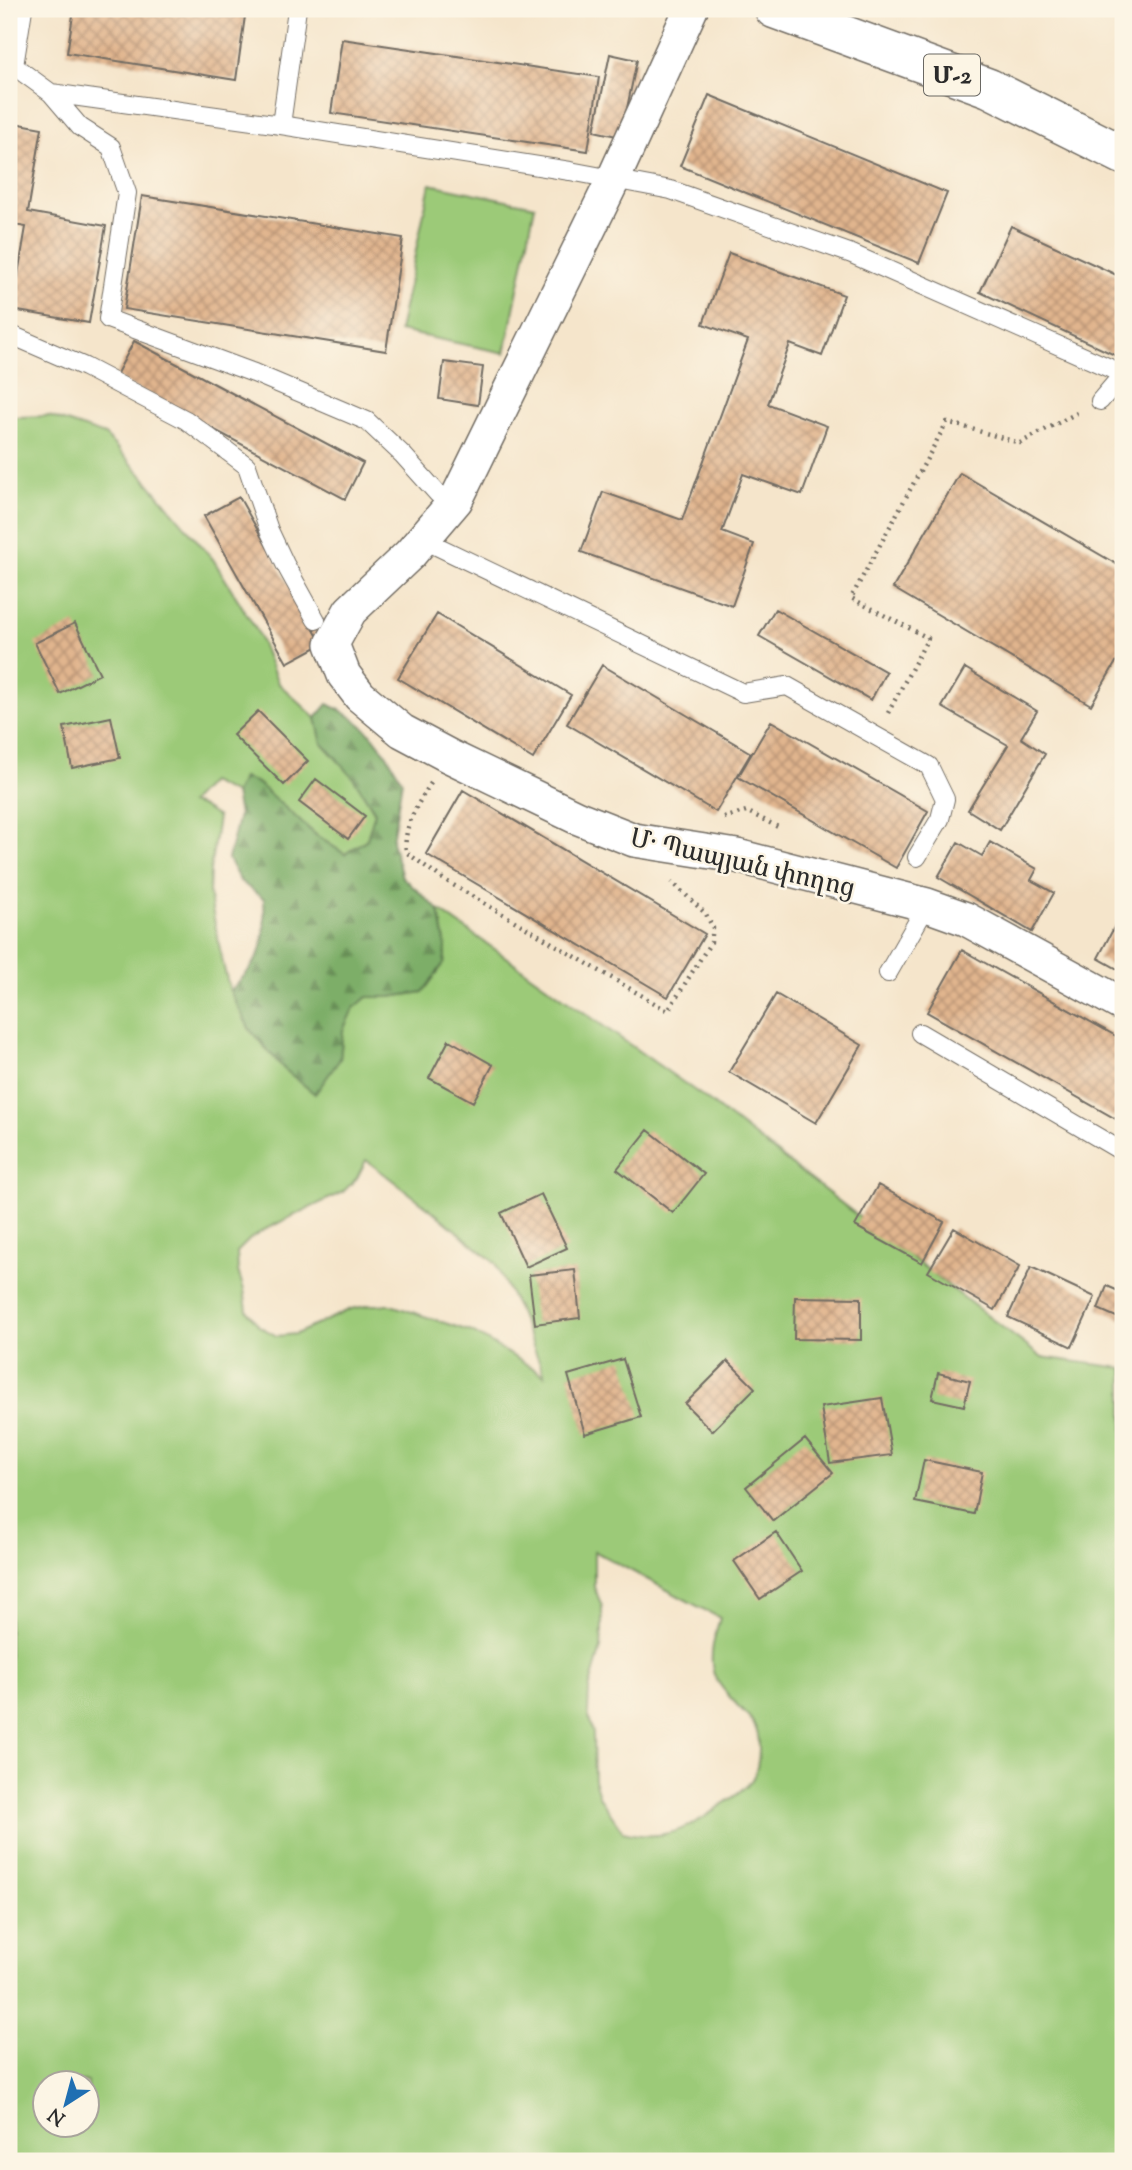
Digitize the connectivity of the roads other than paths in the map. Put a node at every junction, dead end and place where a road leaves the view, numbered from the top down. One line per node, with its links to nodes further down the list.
1 (23, 9): 5 (lane)
2 (298, 9): 6 (lane)
3 (691, 9): 8 (street)
4 (774, 9): 7 (highway, Մ-2)
5 (51, 93): 6 (lane); 12 (lane)
6 (281, 125): 8 (lane)
7 (1123, 155)
8 (613, 180): 10 (lane); 12 (street)
9 (9, 334): 14 (lane)
10 (1123, 374): 11 (lane)
11 (1100, 401)
12 (456, 500): 13 (street)
13 (422, 539): 15 (lane); 16 (street, Մ․ Պապյան փողոց)
14 (316, 620)
15 (917, 857)
16 (927, 905): 17 (lane); 18 (street, Մ․ Պապյան փողոց)
17 (888, 973)
18 (1123, 1005)
19 (920, 1033): 20 (lane)
20 (1123, 1152)

